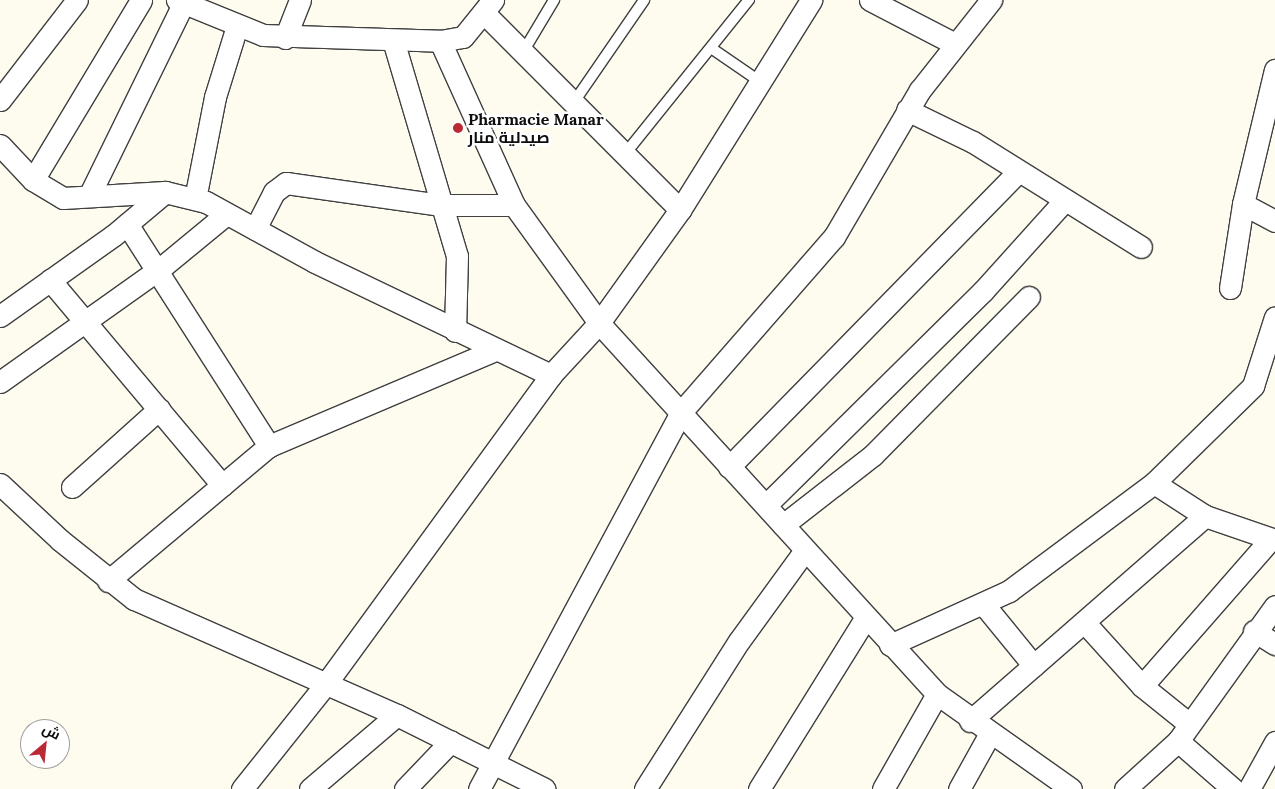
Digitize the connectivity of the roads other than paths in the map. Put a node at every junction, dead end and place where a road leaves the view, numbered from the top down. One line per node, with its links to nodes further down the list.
1 (77, 0): 21 (street)
2 (140, 0): 27 (street)
3 (300, 0): 13 (street)
4 (554, 0): 18 (lane)
5 (644, 0): 22 (lane)
6 (749, 0): 17 (lane)
7 (811, 0): 20 (street)
8 (870, 0): 16 (street)
9 (991, 0): 16 (street)
10 (182, 1): 12 (street); 29 (street)
11 (489, 6): 15 (street); 18 (street)
12 (238, 26): 13 (street); 30 (street)
13 (285, 38): 14 (street)
14 (393, 40): 15 (street); 33 (street)
15 (440, 41): 34 (street)
16 (955, 44): 23 (street)
17 (711, 48): 20 (lane); 25 (lane)
18 (523, 52): 22 (street)
19 (1275, 70): 32 (street)
20 (762, 83): 35 (street)
21 (0, 100)
22 (574, 102): 25 (street)
23 (907, 110): 26 (street); 54 (street)
24 (0, 145): 27 (street)
25 (625, 154): 35 (street)
26 (1019, 171): 31 (street); 56 (street)
27 (33, 180): 29 (street)
28 (165, 192): 29 (street); 30 (street); 38 (street)
29 (89, 196)
30 (195, 199): 36 (street)
31 (1064, 200): 40 (street); 61 (street)
32 (1243, 204): 37 (street); 43 (street)
33 (440, 205): 34 (street); 39 (street); 49 (street)
34 (514, 205): 48 (street)
35 (680, 210): 48 (street)
36 (225, 215): 39 (street); 41 (street)
37 (1275, 222)
38 (127, 224): 41 (street); 42 (street)
39 (255, 230): 49 (street)
40 (1141, 248)
41 (156, 271): 47 (street); 55 (street)
42 (50, 280): 45 (street); 47 (street)
43 (1230, 288)
44 (1028, 297): 63 (street)
45 (0, 316)
46 (1275, 317): 57 (street)
47 (83, 319): 52 (street); 53 (street)
48 (599, 323): 51 (street); 54 (street)
49 (455, 331): 50 (street)
50 (495, 350): 51 (street); 55 (street)
51 (551, 375): 75 (street)
52 (0, 382)
53 (159, 409): 59 (street); 60 (street)
54 (682, 411): 56 (street); 84 (street)
55 (269, 446): 59 (street)
56 (729, 467): 61 (street)
57 (1154, 483): 62 (street); 67 (street)
58 (0, 484): 66 (street)
59 (222, 485): 66 (street)
60 (72, 487)
61 (766, 505): 63 (street)
62 (1205, 516): 64 (street); 70 (street)
63 (783, 525): 65 (street)
64 (1272, 540): 76 (street)
65 (805, 550): 69 (street); 90 (street)
66 (108, 581): 75 (street)
67 (985, 606): 73 (street); 74 (street)
68 (1275, 606): 71 (street)
69 (866, 617): 73 (street); 91 (street)
70 (1085, 622): 74 (street); 76 (street)
71 (1254, 631): 72 (street); 80 (street)
72 (1275, 644)
73 (890, 645): 77 (street)
74 (1034, 666): 79 (street)
75 (325, 685): 78 (street); 85 (street)
76 (1142, 686): 80 (street)
77 (937, 694): 79 (street); 92 (street)
78 (397, 715): 82 (street); 86 (street)
79 (970, 721): 81 (street)
80 (1183, 732): 95 (street); 96 (street)
81 (989, 735): 93 (street); 94 (street)
82 (451, 741): 84 (street); 87 (street)
83 (1273, 749): 97 (street)
84 (495, 764): 88 (street); 89 (street)
85 (242, 789)
86 (310, 789)
87 (405, 789)
88 (479, 789)
89 (545, 789)
90 (645, 789)
91 (759, 789)
92 (883, 789)
93 (959, 789)
94 (1071, 789)
95 (1125, 789)
96 (1233, 789)
97 (1249, 789)

